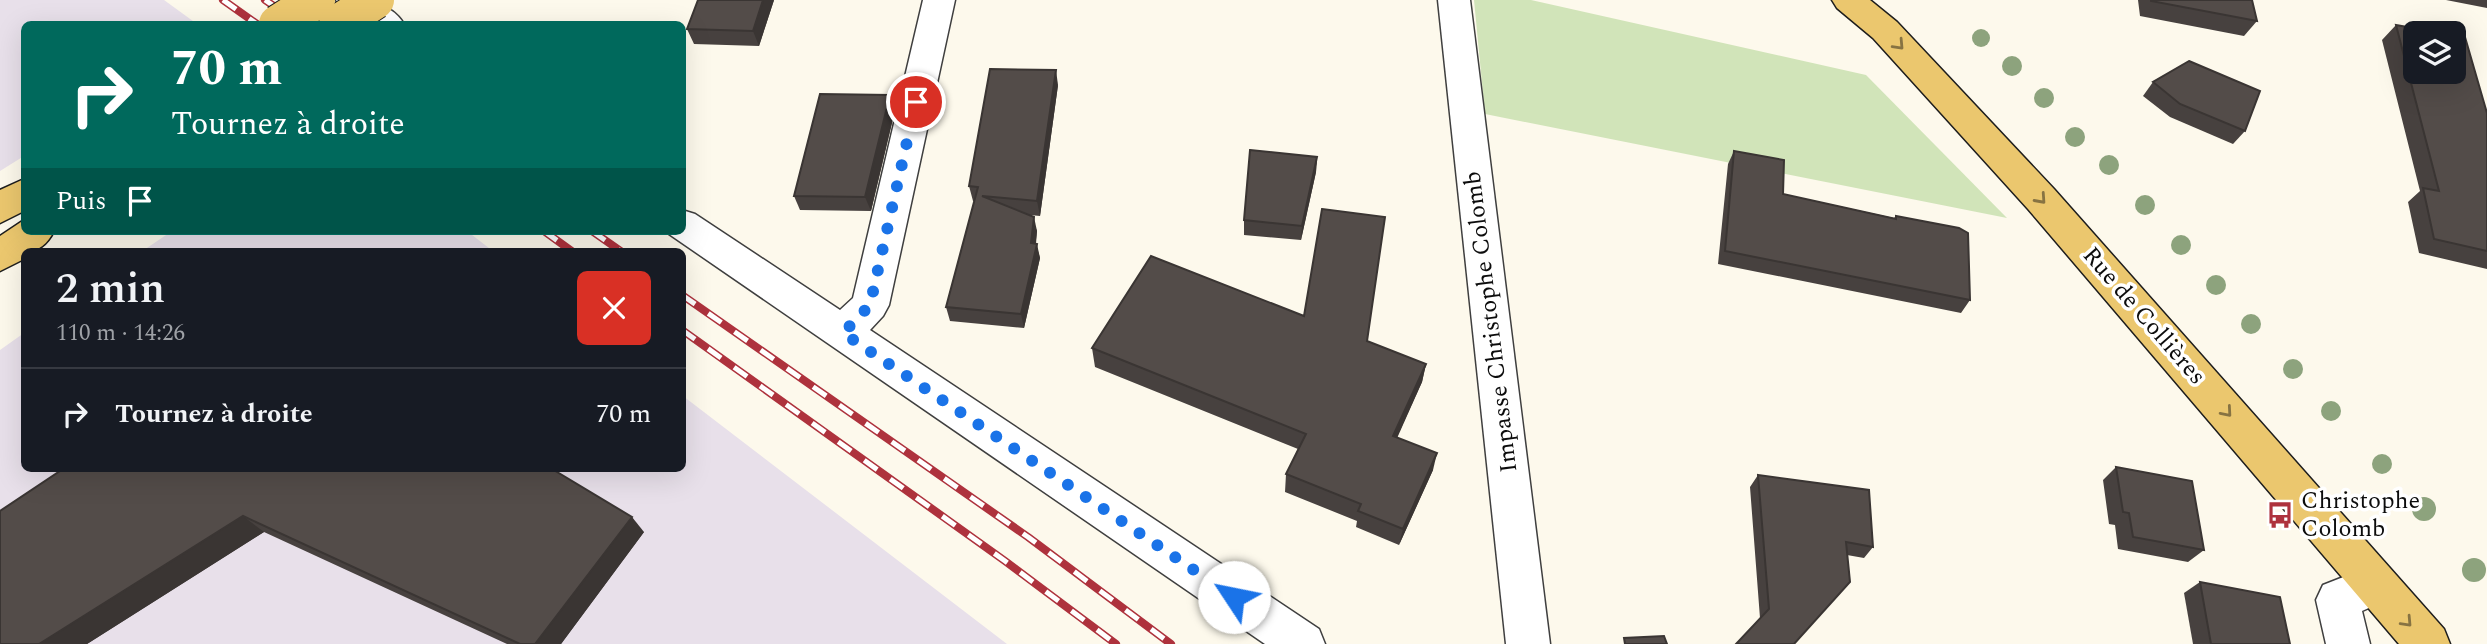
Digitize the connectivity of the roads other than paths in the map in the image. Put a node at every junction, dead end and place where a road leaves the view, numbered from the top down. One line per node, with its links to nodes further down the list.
1 (316, 0): 7 (main road, bridge)
2 (352, 0): 9 (street)
3 (375, 0): 8 (main road, bridge)
4 (939, 0): 15 (street)
5 (1454, 0): 18 (street, Impasse Christophe Colomb)
6 (1848, 0): 16 (main road, Rue de Collières, one-way to 16)
7 (283, 21)
8 (343, 21)
9 (384, 21)
10 (21, 194): 11 (main road)
11 (0, 209)
12 (686, 227): 15 (street)
13 (30, 235): 14 (main road)
14 (0, 256)
15 (843, 333): 17 (street)
16 (2374, 585): 19 (street); 20 (main road, Rue de Collières, one-way to 20)
17 (1303, 644)
18 (1528, 644)
19 (2348, 644)
20 (2428, 644)

